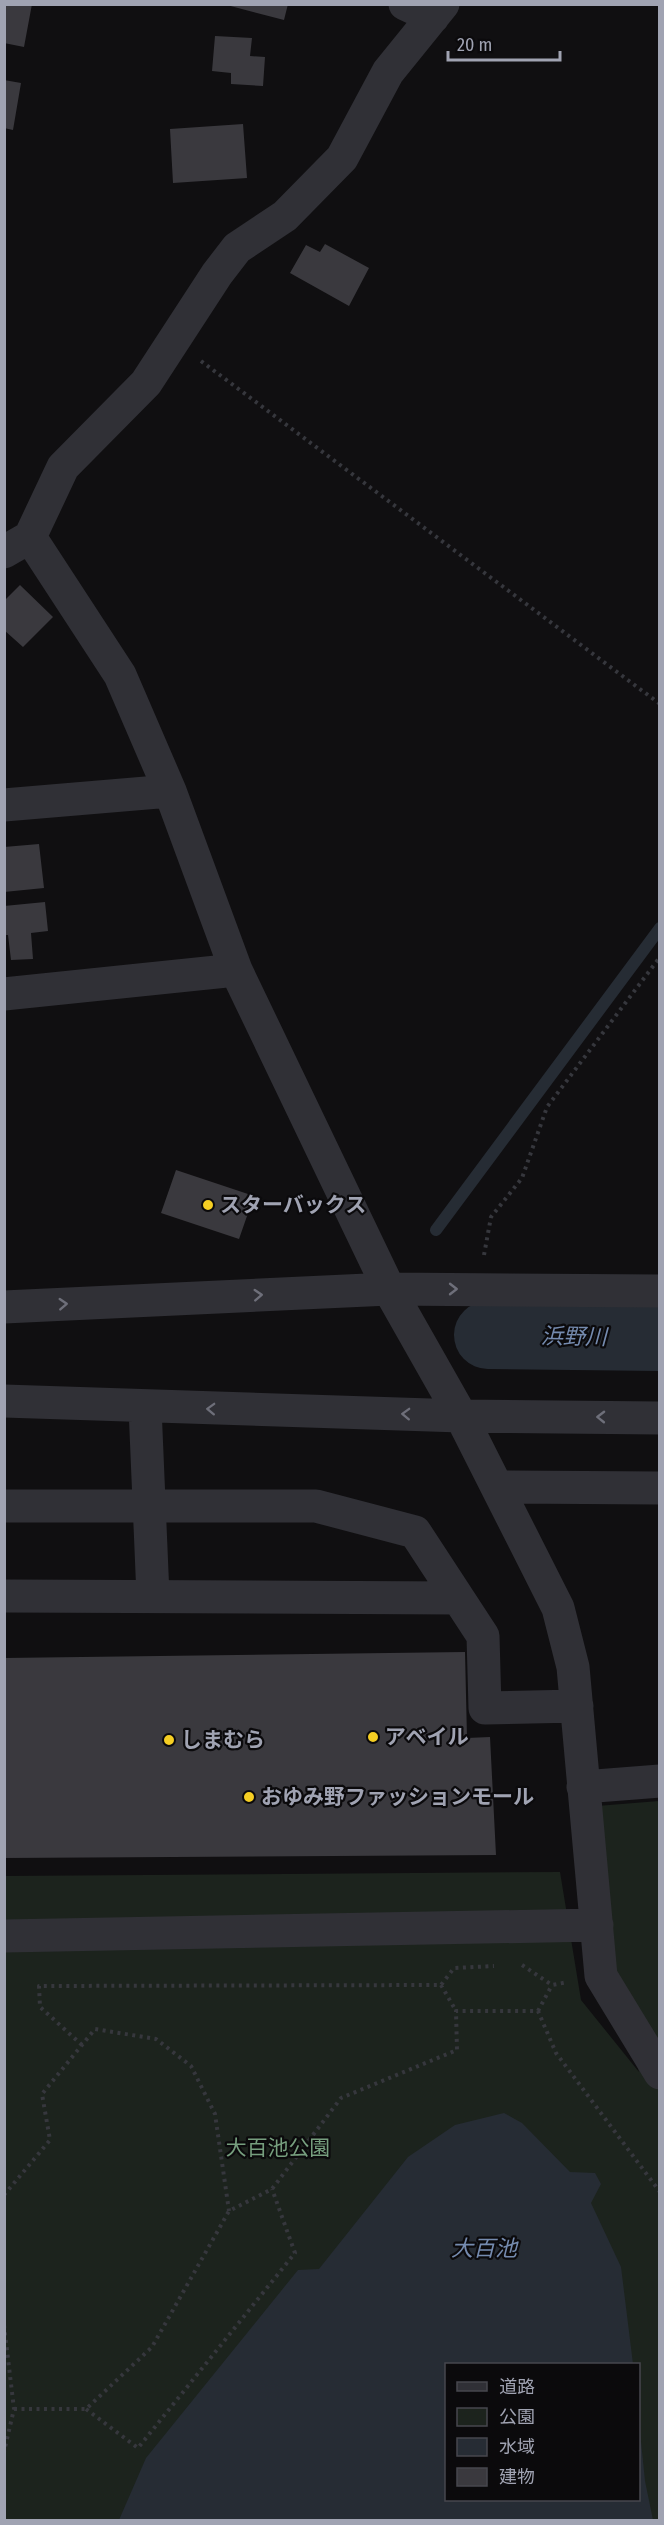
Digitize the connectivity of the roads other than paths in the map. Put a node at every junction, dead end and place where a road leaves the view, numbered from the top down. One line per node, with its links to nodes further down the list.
1 (427, 9): 2 (street)
2 (17, 544): 3 (street)
3 (170, 791): 4 (street); 5 (street)
4 (4, 805)
5 (236, 970): 6 (street); 7 (street)
6 (4, 994)
7 (390, 1289): 8 (street, one-way to 8); 9 (street, one-way to 7); 12 (street)
8 (660, 1291)
9 (4, 1307)
10 (4, 1401): 11 (street)
11 (146, 1407): 12 (street, one-way to 11); 17 (street)
12 (461, 1416): 13 (street, one-way to 12); 14 (street)
13 (660, 1418)
14 (498, 1487): 15 (street); 21 (street)
15 (660, 1488)
16 (4, 1506): 17 (street)
17 (149, 1506): 19 (street); 20 (street)
18 (4, 1596): 19 (street)
19 (153, 1596): 20 (street)
20 (458, 1598): 21 (street)
21 (577, 1706): 23 (street)
22 (660, 1781): 23 (street)
23 (583, 1787): 24 (street)
24 (597, 1925): 25 (street); 26 (street)
25 (4, 1936)
26 (660, 2073)

